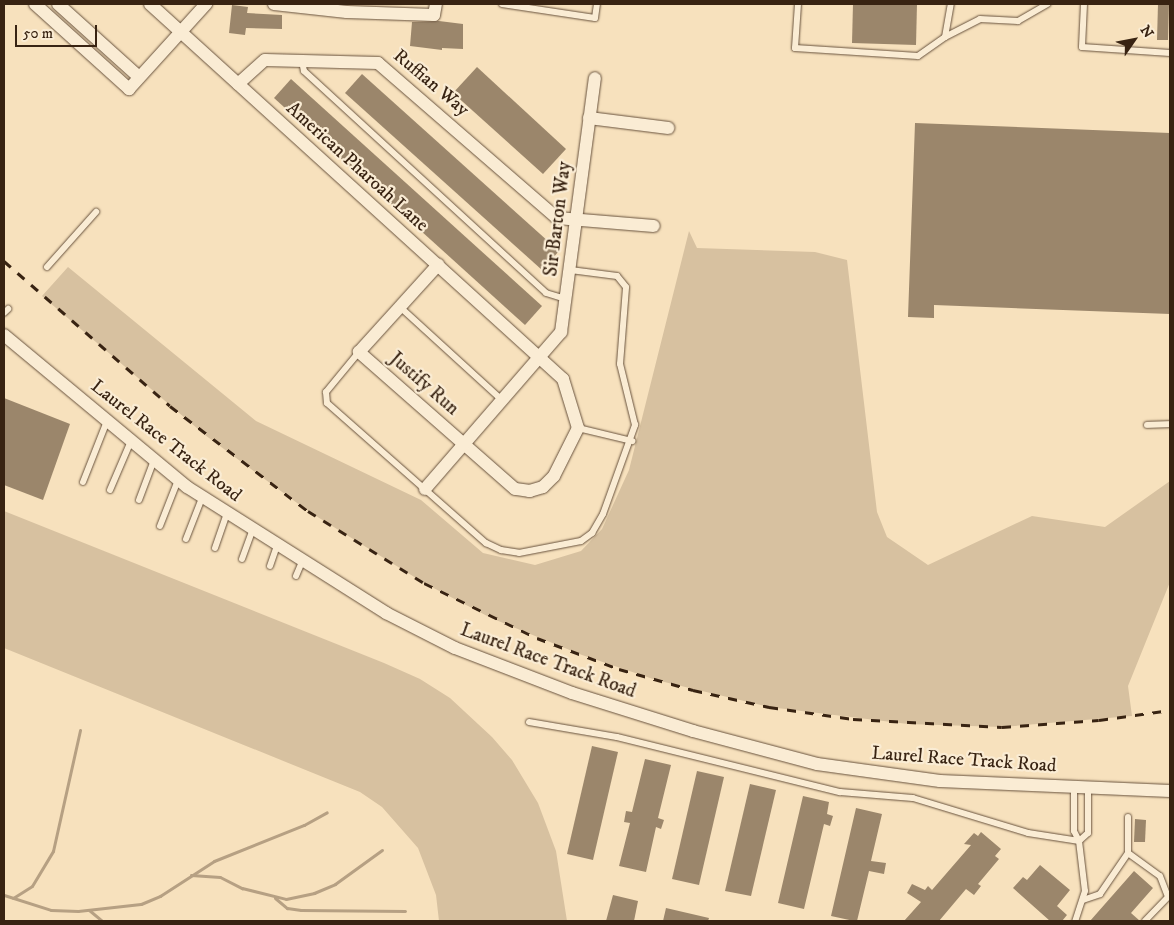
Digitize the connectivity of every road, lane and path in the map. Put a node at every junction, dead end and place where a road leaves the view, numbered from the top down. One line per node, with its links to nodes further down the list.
1 (35, 4): 18 (street)
2 (58, 4): 18 (street)
3 (150, 4): 14 (street, American Pharoah Lane)
4 (206, 4): 14 (street)
5 (274, 4): 13 (street)
6 (436, 4): 13 (street)
7 (502, 4): 8 (lane)
8 (597, 4)
9 (798, 4): 15 (lane)
10 (951, 4): 15 (lane)
11 (1047, 4): 15 (lane)
12 (1084, 4): 16 (lane)
13 (348, 8)
14 (182, 32): 18 (street); 20 (street, American Pharoah Lane)
15 (945, 37)
16 (1170, 53)
17 (302, 60): 20 (street, Ruffian Way); 24 (street, Ruffian Way); 29 (lane)
18 (139, 77)
19 (595, 78): 21 (street, Sir Barton Way)
20 (238, 84): 26 (street, American Pharoah Lane)
21 (589, 118): 22 (street); 24 (street, Sir Barton Way)
22 (668, 128)
23 (96, 212): 27 (lane)
24 (577, 218): 25 (street, Ruffian Way); 28 (street, Sir Barton Way)
25 (654, 226)
26 (438, 265): 30 (street); 33 (street, American Pharoah Lane)
27 (48, 267)
28 (570, 270): 29 (street, Sir Barton Way); 39 (lane)
29 (567, 299): 33 (street, Sir Barton Way)
30 (400, 307): 32 (street); 34 (lane)
31 (4, 335): 35 (street, Laurel Race Track Road)
32 (359, 352): 41 (street, Justify Run); 45 (lane)
33 (540, 358): 34 (street, Sir Barton Way); 38 (street, American Pharoah Lane)
34 (502, 400): 41 (street, Sir Barton Way)
35 (106, 420): 40 (street, Laurel Race Track Road); 44 (lane)
36 (1170, 424): 37 (lane)
37 (1147, 425)
38 (578, 428): 39 (lane); 41 (street, Justify Run)
39 (632, 440): 45 (lane)
40 (131, 441): 42 (street, Laurel Race Track Road); 46 (lane)
41 (464, 444): 45 (street, Sir Barton Way)
42 (154, 460): 43 (street, Laurel Race Track Road); 48 (lane)
43 (178, 480): 47 (street, Laurel Race Track Road); 50 (lane)
44 (83, 482)
45 (425, 489)
46 (110, 490)
47 (202, 498): 49 (street, Laurel Race Track Road); 52 (lane)
48 (139, 500)
49 (227, 514): 51 (street, Laurel Race Track Road); 54 (lane)
50 (160, 526)
51 (252, 531): 53 (street, Laurel Race Track Road); 55 (lane)
52 (186, 539)
53 (277, 546): 56 (street, Laurel Race Track Road); 57 (lane)
54 (215, 548)
55 (242, 559)
56 (302, 562): 58 (lane); 60 (street, Laurel Race Track Road)
57 (270, 566)
58 (296, 576)
59 (529, 722): 64 (lane)
60 (1074, 787): 61 (street, Laurel Race Track Road); 64 (lane)
61 (1088, 787): 62 (street, Laurel Race Track Road); 64 (lane)
62 (1170, 791)
63 (1128, 817): 65 (lane)
64 (1079, 841): 66 (lane)
65 (1128, 853): 66 (lane); 68 (lane)
66 (1083, 900): 67 (lane)
67 (1075, 921)
68 (1144, 921)

